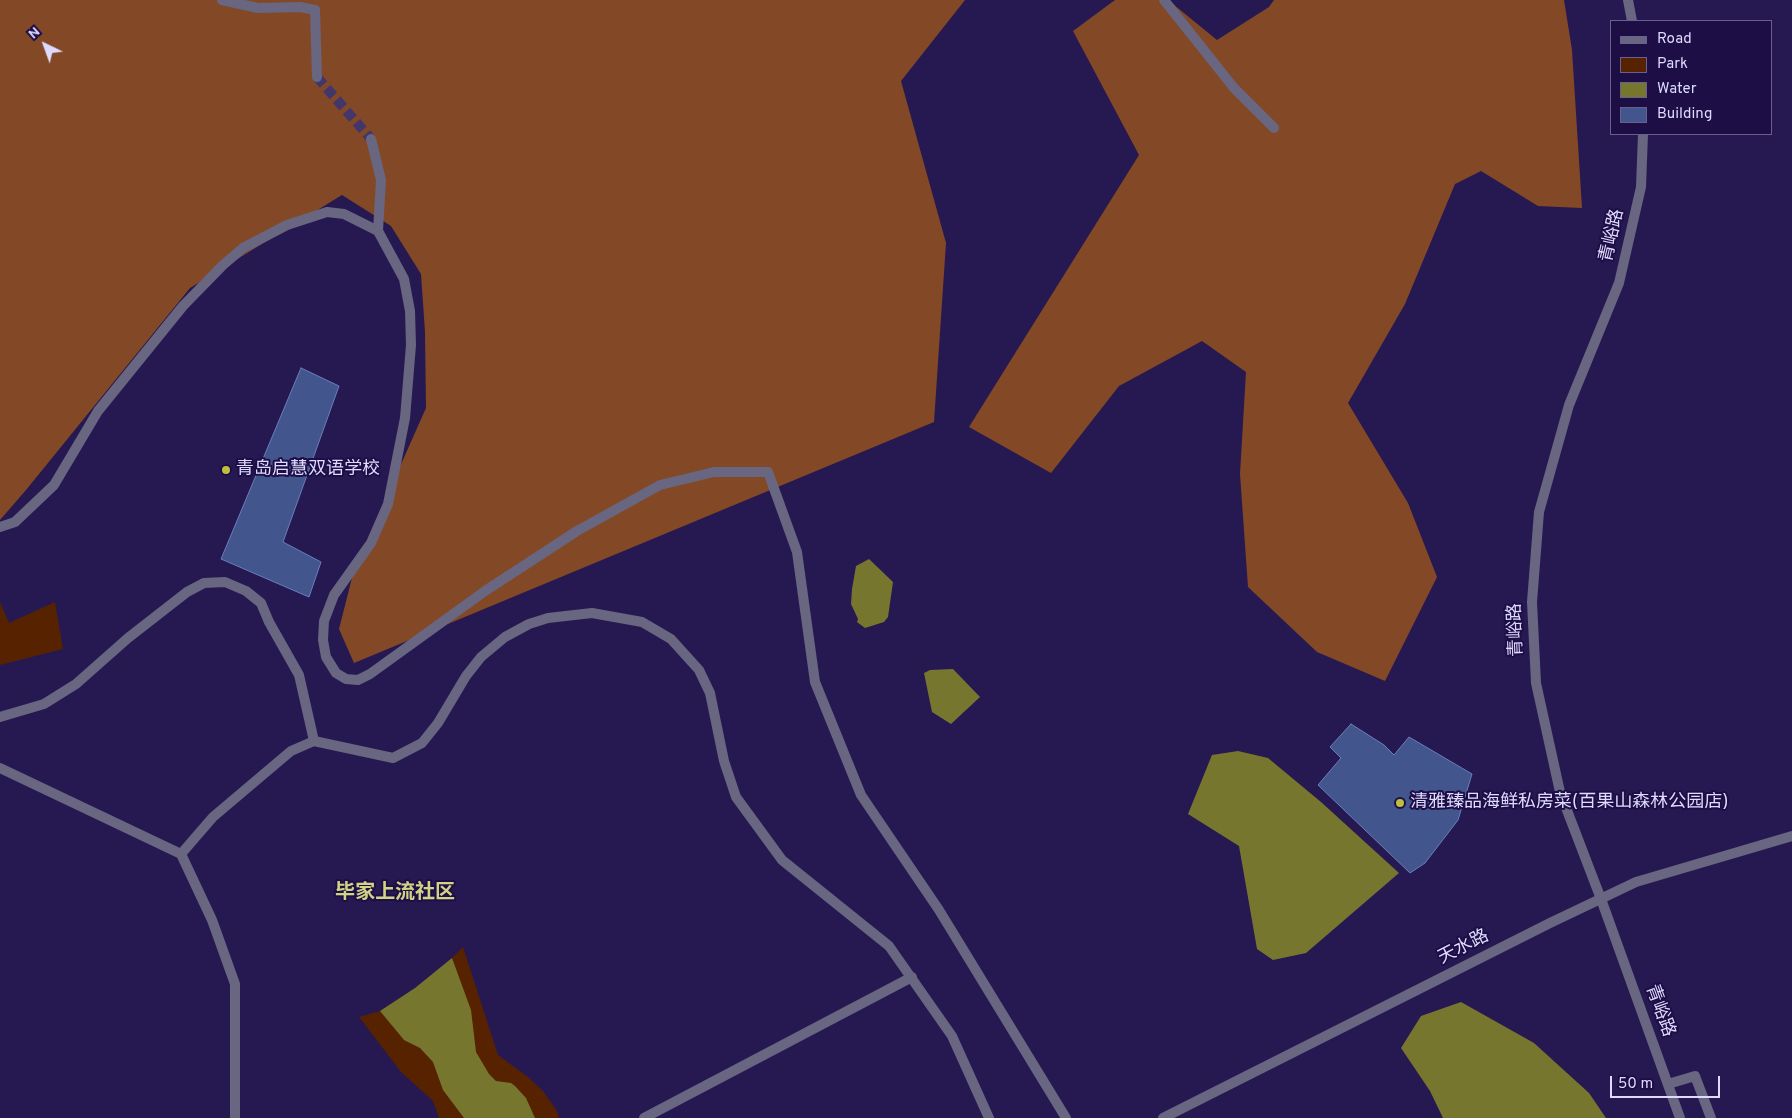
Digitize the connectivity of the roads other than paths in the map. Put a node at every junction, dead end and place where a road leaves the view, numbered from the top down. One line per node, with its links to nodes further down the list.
1 (222, 0): 5 (street)
2 (1164, 0): 6 (street)
3 (1628, 0): 4 (street)
4 (1632, 20)
5 (317, 78)
6 (1274, 128)
7 (1643, 135): 16 (street, 青峪路)
8 (371, 139): 9 (street)
9 (378, 231): 10 (street); 22 (street)
10 (0, 527)
11 (0, 717): 12 (street)
12 (314, 741): 15 (street); 17 (street)
13 (0, 768): 15 (street)
14 (1792, 836): 16 (street, 天水路)
15 (181, 854): 19 (street)
16 (1601, 899): 18 (street, 青峪路); 23 (street, 天水路)
17 (912, 977): 20 (street); 21 (street)
18 (1668, 1084): 24 (street, 青峪路); 25 (street)
19 (236, 1118)
20 (644, 1118)
21 (989, 1118)
22 (1066, 1118)
23 (1163, 1118)
24 (1680, 1118)
25 (1711, 1118)

